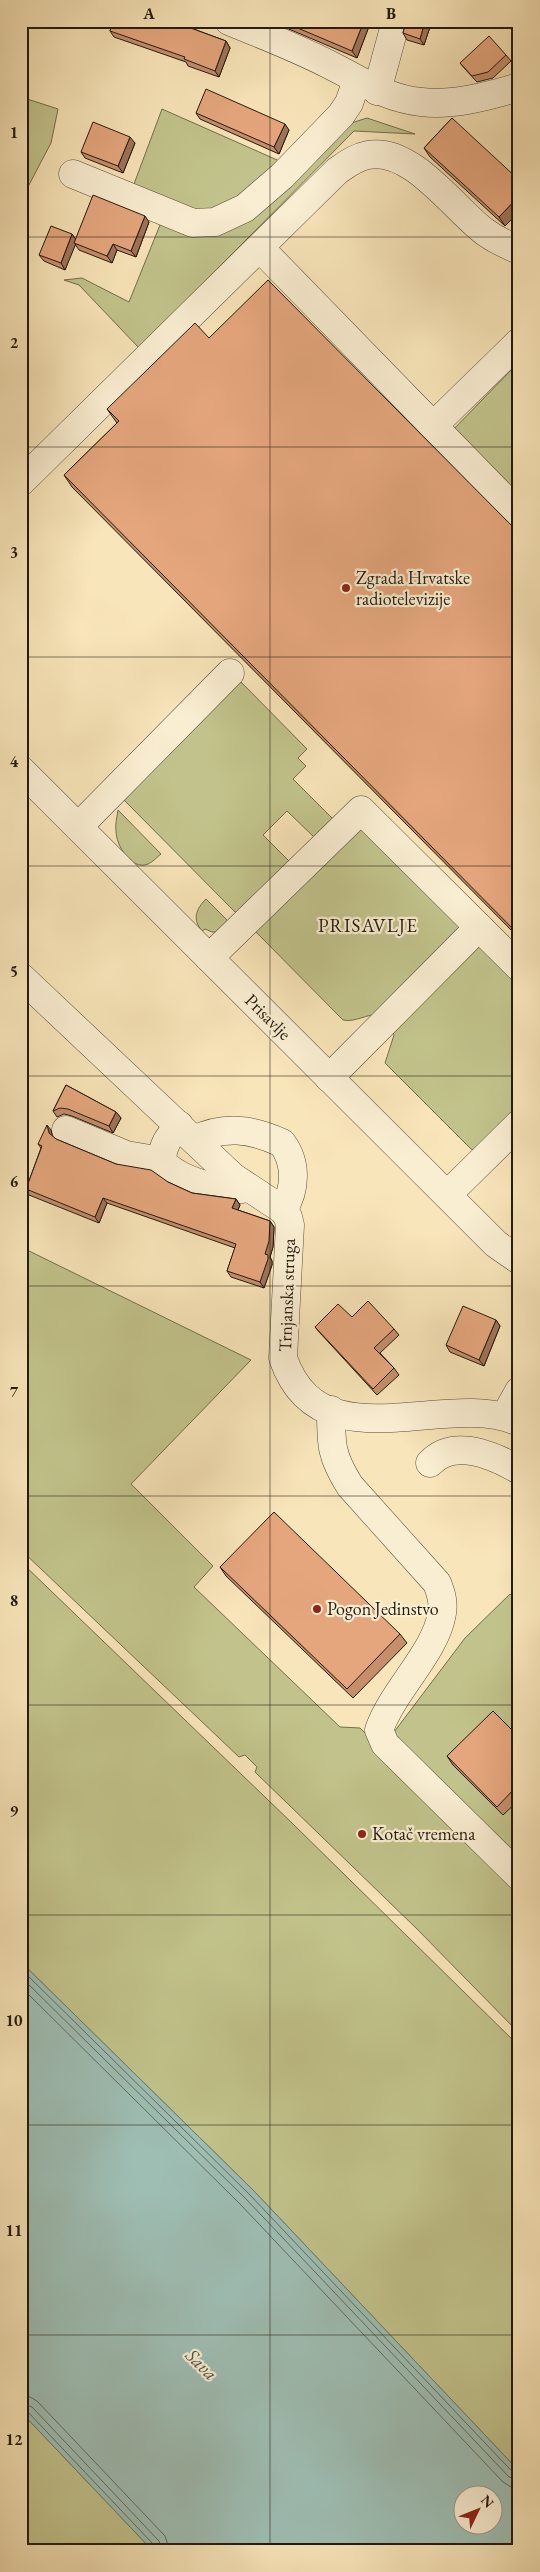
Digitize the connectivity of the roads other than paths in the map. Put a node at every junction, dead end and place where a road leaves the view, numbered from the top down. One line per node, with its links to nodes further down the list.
1 (228, 21): 3 (street)
2 (396, 21): 3 (street)
3 (367, 86): 4 (street); 5 (street)
4 (519, 87)
5 (72, 174)
6 (260, 248): 7 (street); 9 (street); 10 (street)
7 (519, 250)
8 (519, 342): 9 (street)
9 (433, 426): 11 (street)
10 (21, 482)
11 (519, 514)
12 (230, 673): 14 (street)
13 (21, 770): 14 (street, Prisavlje)
14 (78, 827): 16 (street, Prisavlje)
15 (479, 928): 16 (street); 17 (street); 19 (street)
16 (209, 958): 19 (street, Prisavlje)
17 (519, 967)
18 (21, 977): 22 (street)
19 (329, 1078): 25 (street, Prisavlje)
20 (519, 1124): 25 (street)
21 (66, 1130): 23 (street)
22 (187, 1132): 23 (street); 24 (street); 26 (street)
23 (162, 1161): 24 (street)
24 (248, 1188): 26 (street)
25 (447, 1195): 27 (street, Prisavlje)
26 (283, 1210): 29 (street, Trnjanska struga)
27 (519, 1260)
28 (519, 1391): 30 (street)
29 (331, 1410): 30 (street, Trnjanska struga); 33 (street)
30 (512, 1419)
31 (430, 1463): 32 (street)
32 (519, 1470)
33 (519, 1876)

